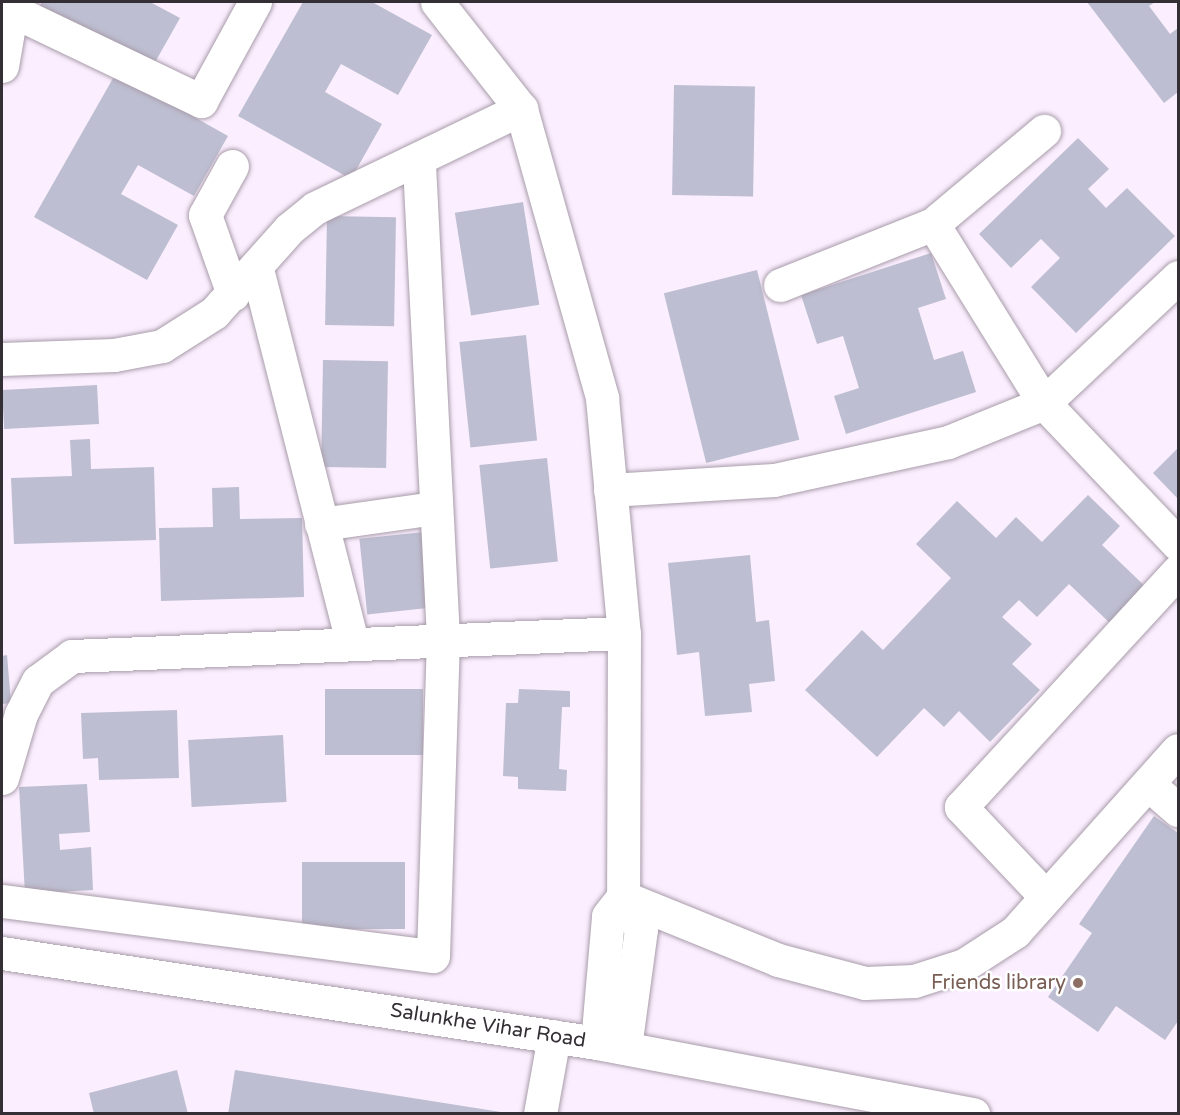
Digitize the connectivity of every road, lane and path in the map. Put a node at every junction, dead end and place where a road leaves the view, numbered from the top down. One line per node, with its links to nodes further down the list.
1 (255, 2): 3 (street)
2 (437, 2): 5 (street)
3 (12, 6): 4 (street)
4 (2, 66)
5 (521, 109): 7 (street); 16 (street)
6 (1044, 131): 9 (street)
7 (419, 160): 10 (street); 17 (street)
8 (231, 166): 13 (street)
9 (933, 224): 12 (street); 15 (street)
10 (257, 269): 13 (street); 18 (street)
11 (1179, 277): 15 (street)
12 (780, 285)
13 (233, 294): 14 (street)
14 (2, 360)
15 (1044, 402): 16 (street); 19 (street)
16 (610, 490): 21 (street)
17 (435, 508): 18 (street); 22 (street)
18 (321, 524): 23 (street)
19 (1179, 544)
20 (1179, 571): 29 (street)
21 (624, 633): 22 (street); 28 (street)
22 (443, 638): 23 (street); 30 (street)
23 (352, 642): 25 (street)
24 (1179, 750): 26 (street)
25 (2, 778)
26 (1148, 784): 27 (street); 29 (street)
27 (1179, 810)
28 (623, 897): 29 (street); 33 (street)
29 (1046, 897)
30 (2, 901)
31 (2, 953): 32 (street, Salunkhe Vihar Road)
32 (554, 1036): 33 (street, Salunkhe Vihar Road); 35 (street)
33 (611, 1046): 34 (street, Salunkhe Vihar Road)
34 (901, 1107): 36 (street, Salunkhe Vihar Road)
35 (540, 1113)
36 (972, 1113)

